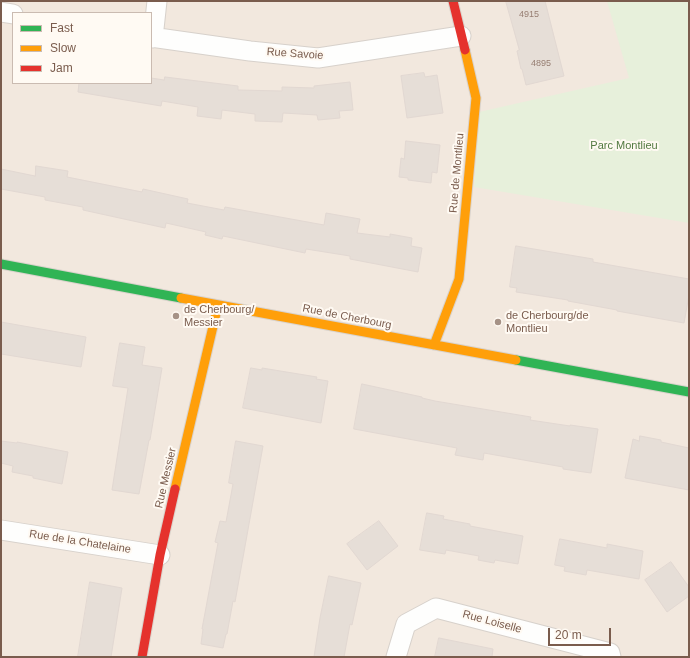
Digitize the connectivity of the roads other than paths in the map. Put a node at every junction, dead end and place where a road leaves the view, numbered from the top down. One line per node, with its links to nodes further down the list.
1 (157, 1): 6 (street)
2 (453, 1): 5 (street, Rue de Montlieu)
3 (1, 12): 4 (street)
4 (12, 14)
5 (461, 36): 6 (street, Rue Savoie); 9 (street, Rue de Montlieu)
6 (152, 38)
7 (1, 264): 8 (street, Rue de Cherbourg)
8 (218, 305): 9 (street, Rue de Cherbourg); 12 (street, Rue Messier)
9 (434, 345): 10 (street, Rue de Cherbourg)
10 (689, 392)
11 (1, 530): 12 (street, Rue de la Chatelaine)
12 (160, 555): 13 (street, Rue Messier)
13 (142, 657)
14 (396, 657): 15 (street, Rue Loiselle)
15 (610, 657)

